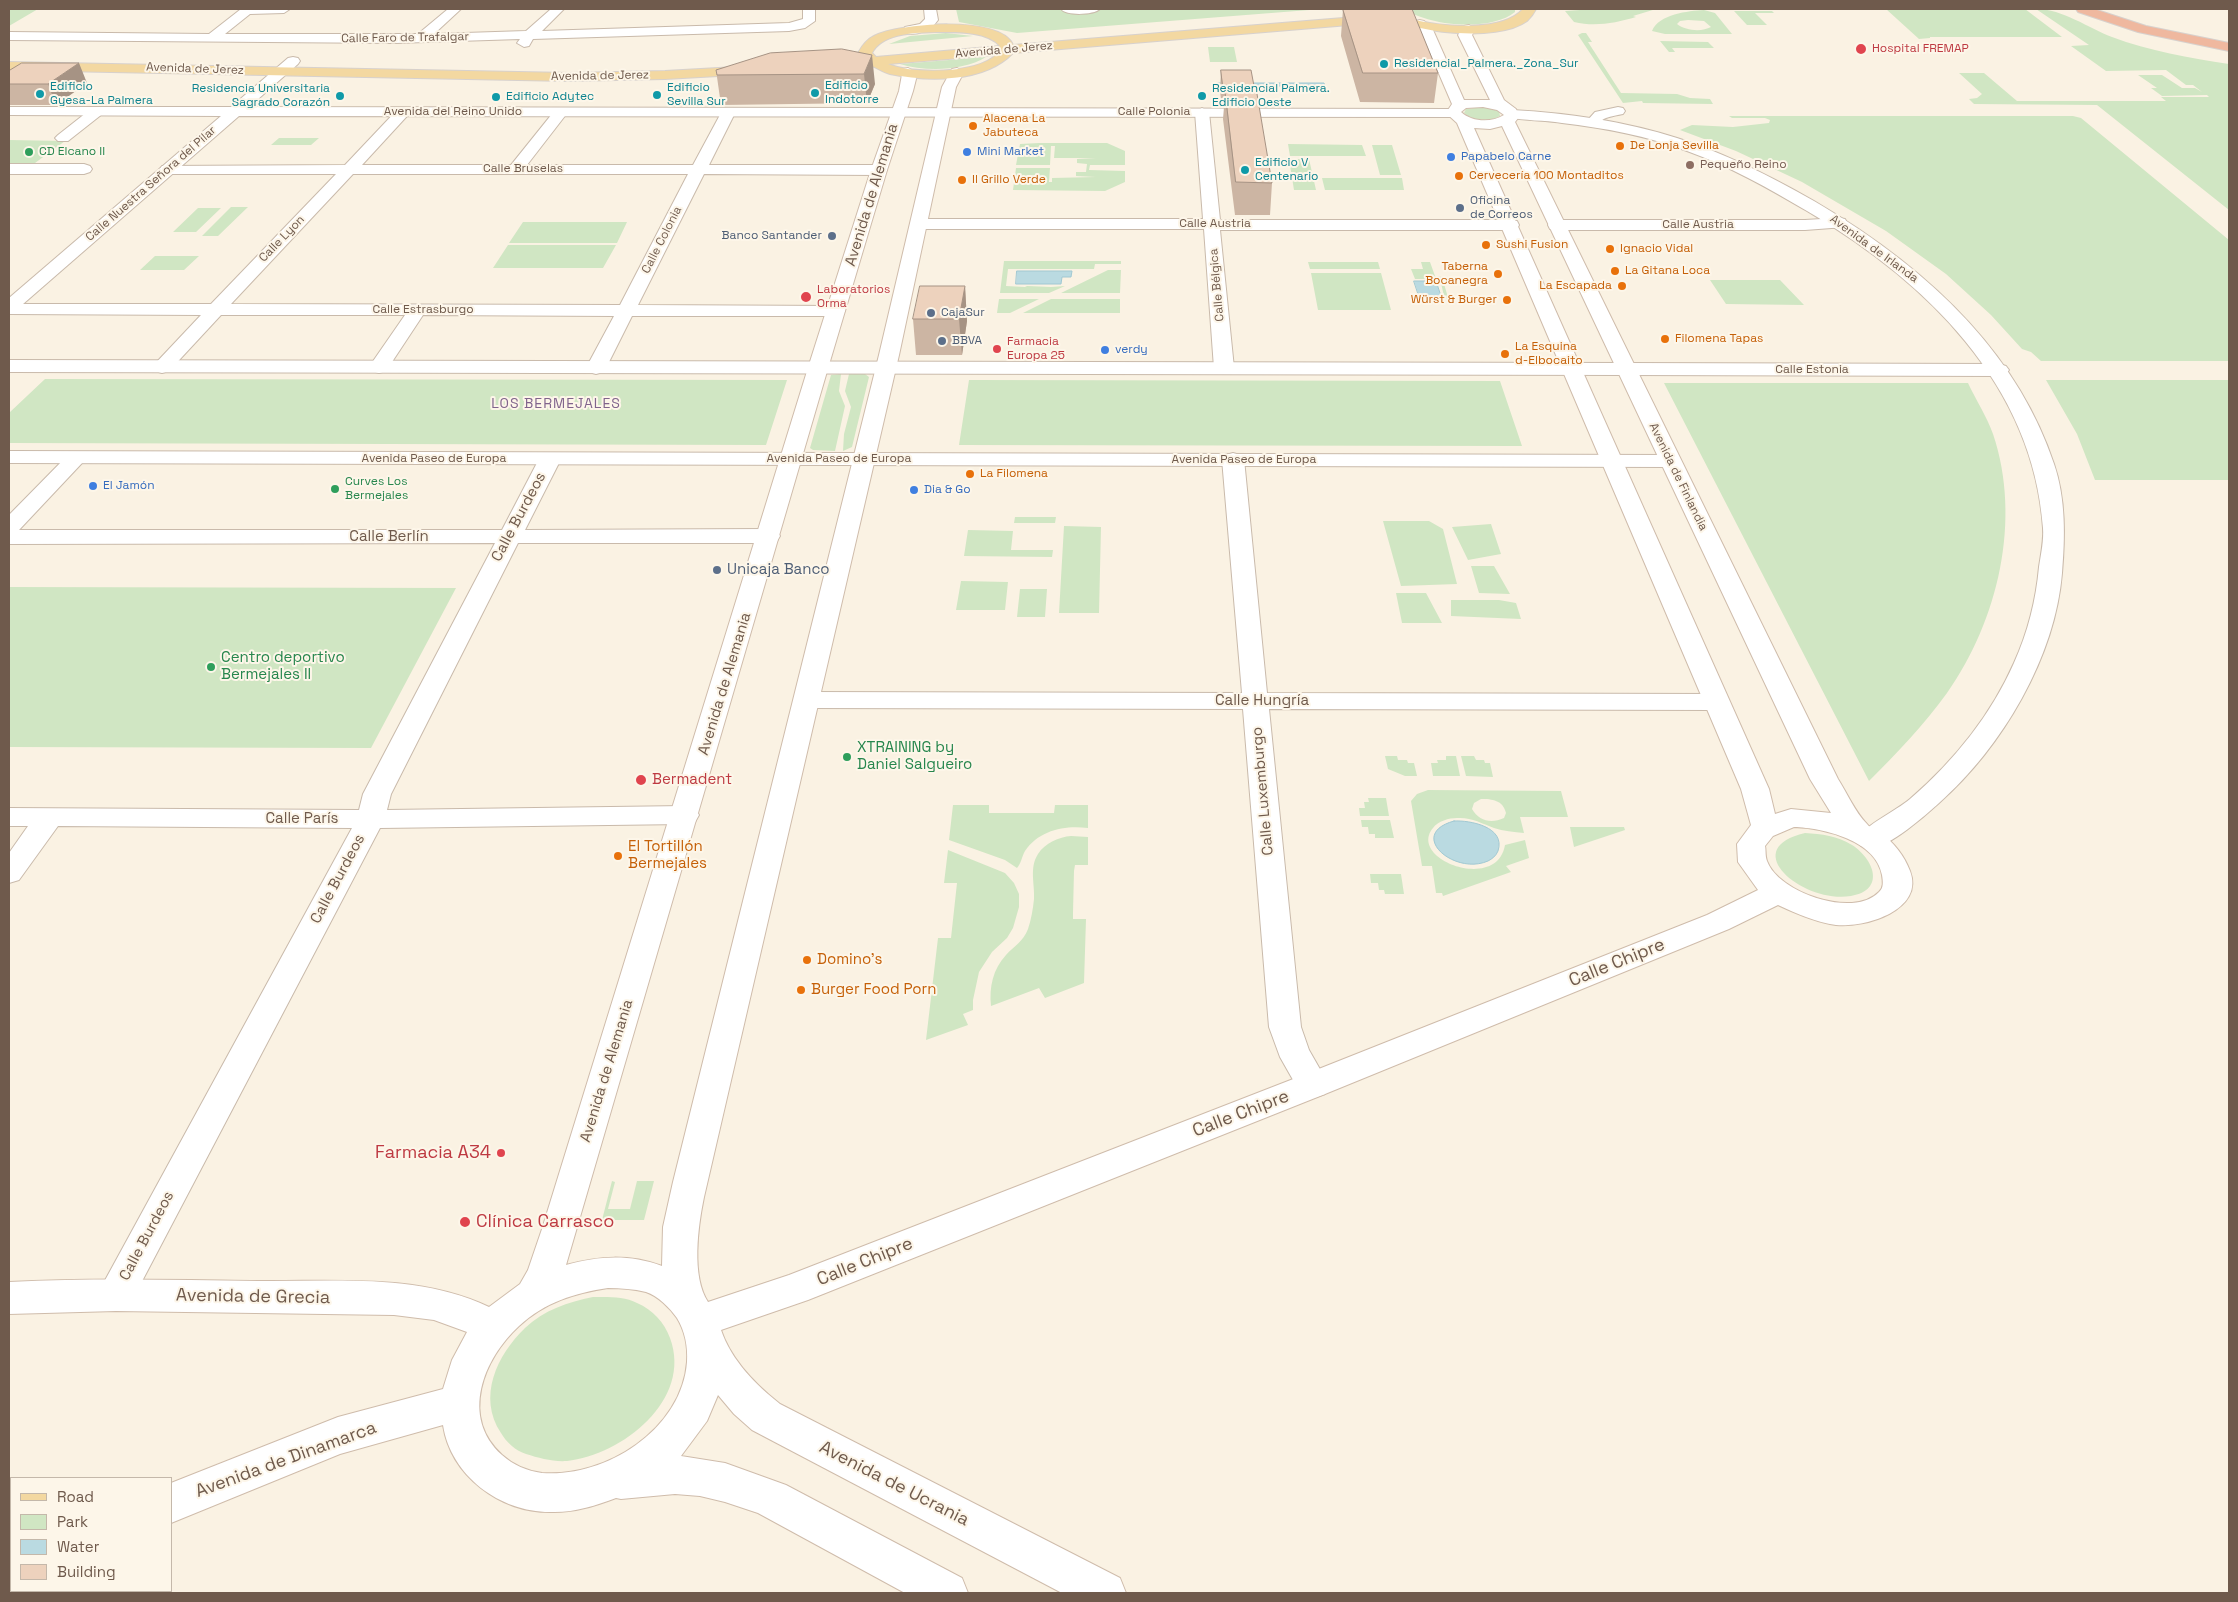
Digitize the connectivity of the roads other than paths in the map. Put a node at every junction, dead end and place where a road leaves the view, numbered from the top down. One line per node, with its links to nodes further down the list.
1 (284, 9): 22 (street)
2 (455, 9): 23 (street)
3 (558, 9): 21 (street)
4 (809, 9): 17 (street, Calle Faro de Trafalgar)
5 (930, 9): 18 (street)
6 (1067, 9): 7 (street)
7 (1094, 9)
8 (1376, 9): 24 (main road, Avenida de Jerez)
9 (1385, 9): 14 (main road)
10 (1531, 9): 16 (main road)
11 (2082, 9): 26 (highway)
12 (696, 16): 17 (street)
13 (946, 17): 19 (street)
14 (1400, 20): 15 (main road); 24 (main road, Avenida de Jerez)
15 (1419, 24): 16 (main road); 46 (street)
16 (1469, 29): 47 (street, Avenida de Finlandia)
17 (692, 30): 21 (street, Calle Faro de Trafalgar); 25 (street)
18 (910, 30): 19 (main road); 29 (main road)
19 (968, 30): 24 (main road)
20 (9, 36): 22 (street, Calle Faro de Trafalgar)
21 (528, 36): 23 (street, Calle Faro de Trafalgar); 27 (street)
22 (212, 38): 23 (street, Calle Faro de Trafalgar)
23 (422, 38)
24 (1005, 45): 29 (main road, Avenida de Jerez); 35 (main road)
25 (689, 46)
26 (2229, 47)
27 (519, 50)
28 (9, 55): 31 (main road, Avenida de Jerez)
29 (868, 56): 30 (main road, Avenida de Jerez); 34 (main road)
30 (823, 60)
31 (293, 61): 33 (street, Calle Nuestra Señora del Pilar); 33 (main road, Avenida de Jerez)
32 (9, 66): 33 (main road, Avenida de Jerez)
33 (281, 71): 39 (street, Calle Nuestra Señora del Pilar)
34 (908, 72): 35 (main road); 43 (street, Avenida de Alemania)
35 (957, 72): 44 (street)
36 (9, 111): 38 (street, Avenida del Reino Unido)
37 (1618, 111): 48 (street)
38 (96, 112): 39 (street, Avenida del Reino Unido); 49 (street)
39 (234, 112): 40 (street, Avenida del Reino Unido); 50 (street, Calle Nuestra Señora del Pilar)
40 (403, 112): 41 (street, Avenida del Reino Unido); 51 (street, Calle Lyon)
41 (561, 112): 42 (street, Avenida del Reino Unido); 52 (street)
42 (728, 112): 43 (street, Avenida del Reino Unido); 54 (street, Calle Colonia)
43 (898, 112): 44 (street, Calle Polonia); 55 (street, Avenida de Alemania)
44 (945, 112): 45 (street, Calle Polonia); 58 (street)
45 (1202, 112): 46 (street, Calle Polonia); 59 (street, Calle Bélgica)
46 (1459, 113): 47 (street); 47 (street); 60 (street)
47 (1507, 114): 48 (street, Avenida de Irlanda); 61 (street, Avenida de Finlandia)
48 (1593, 122): 57 (street, Avenida de Irlanda)
49 (63, 138)
50 (168, 169): 51 (street, Calle Bruselas); 62 (street, Calle Nuestra Señora del Pilar)
51 (349, 169): 52 (street, Calle Bruselas); 63 (street, Calle Lyon)
52 (516, 169): 54 (street, Calle Bruselas)
53 (84, 170): 56 (street)
54 (698, 170): 55 (street, Calle Bruselas); 65 (street, Calle Colonia)
55 (879, 170): 66 (street, Avenida de Alemania)
56 (13, 172)
57 (1839, 223): 61 (street, Calle Austria); 76 (street, Avenida de Irlanda)
58 (919, 224): 59 (street, Calle Austria); 69 (street)
59 (1212, 224): 60 (street, Calle Austria); 72 (street, Calle Bélgica)
60 (1511, 225): 73 (street)
61 (1556, 225): 75 (street, Avenida de Finlandia)
62 (9, 308): 63 (street, Calle Estrasburgo)
63 (215, 310): 64 (street, Calle Estrasburgo); 67 (street, Calle Lyon)
64 (418, 310): 65 (street, Calle Estrasburgo); 68 (street)
65 (625, 311): 66 (street, Calle Estrasburgo); 70 (street, Calle Colonia)
66 (836, 311): 71 (street, Avenida de Alemania)
67 (162, 367): 68 (street); 74 (street)
68 (379, 367): 70 (street)
69 (886, 367): 71 (street); 72 (street); 81 (street)
70 (596, 368): 71 (street)
71 (818, 368): 79 (street, Avenida de Alemania)
72 (1224, 368): 73 (street)
73 (1573, 368): 75 (street); 84 (street)
74 (9, 369)
75 (1626, 369): 76 (street, Calle Estonia); 83 (street, Avenida de Finlandia)
76 (1999, 370): 97 (street, Avenida de Irlanda)
77 (9, 457): 78 (street, Avenida Paseo de Europa)
78 (76, 458): 80 (street, Avenida Paseo de Europa); 85 (street)
79 (792, 458): 80 (street, Avenida Paseo de Europa); 81 (street, Avenida Paseo de Europa); 86 (street, Avenida de Alemania)
80 (550, 459): 88 (street, Calle Burdeos)
81 (864, 459): 82 (street, Avenida Paseo de Europa); 89 (street)
82 (1233, 459): 84 (street, Avenida Paseo de Europa); 90 (street, Calle Luxemburgo)
83 (1670, 460): 84 (street, Avenida Paseo de Europa); 97 (street, Avenida de Finlandia)
84 (1611, 461): 91 (street)
85 (9, 528)
86 (769, 536): 88 (street, Calle Berlín); 92 (street, Avenida de Alemania)
87 (9, 537): 88 (street, Calle Berlín)
88 (508, 538): 95 (street, Calle Burdeos)
89 (807, 700): 90 (street, Calle Hungría); 104 (street)
90 (1255, 701): 91 (street, Calle Hungría); 100 (street, Calle Luxemburgo)
91 (1716, 702): 96 (street)
92 (684, 815): 95 (street, Calle París); 101 (street, Avenida de Alemania)
93 (9, 817): 94 (street, Calle París)
94 (50, 817): 95 (street, Calle París); 98 (street)
95 (371, 819): 102 (street, Calle Burdeos)
96 (1766, 827): 97 (street); 99 (street)
97 (1864, 835): 99 (street)
98 (9, 873)
99 (1777, 892): 100 (street, Calle Chipre)
100 (1313, 1085): 104 (street, Calle Chipre)
101 (534, 1294): 104 (street); 105 (street)
102 (116, 1295): 103 (street, Avenida de Grecia); 105 (street, Avenida de Grecia)
103 (9, 1298)
104 (698, 1323): 107 (street); 110 (street, Avenida de Ucrania)
105 (492, 1328): 106 (street)
106 (459, 1403): 107 (street); 108 (street, Avenida de Dinamarca)
107 (610, 1482): 109 (street)
108 (172, 1503)
109 (947, 1593)
110 (1105, 1593)

